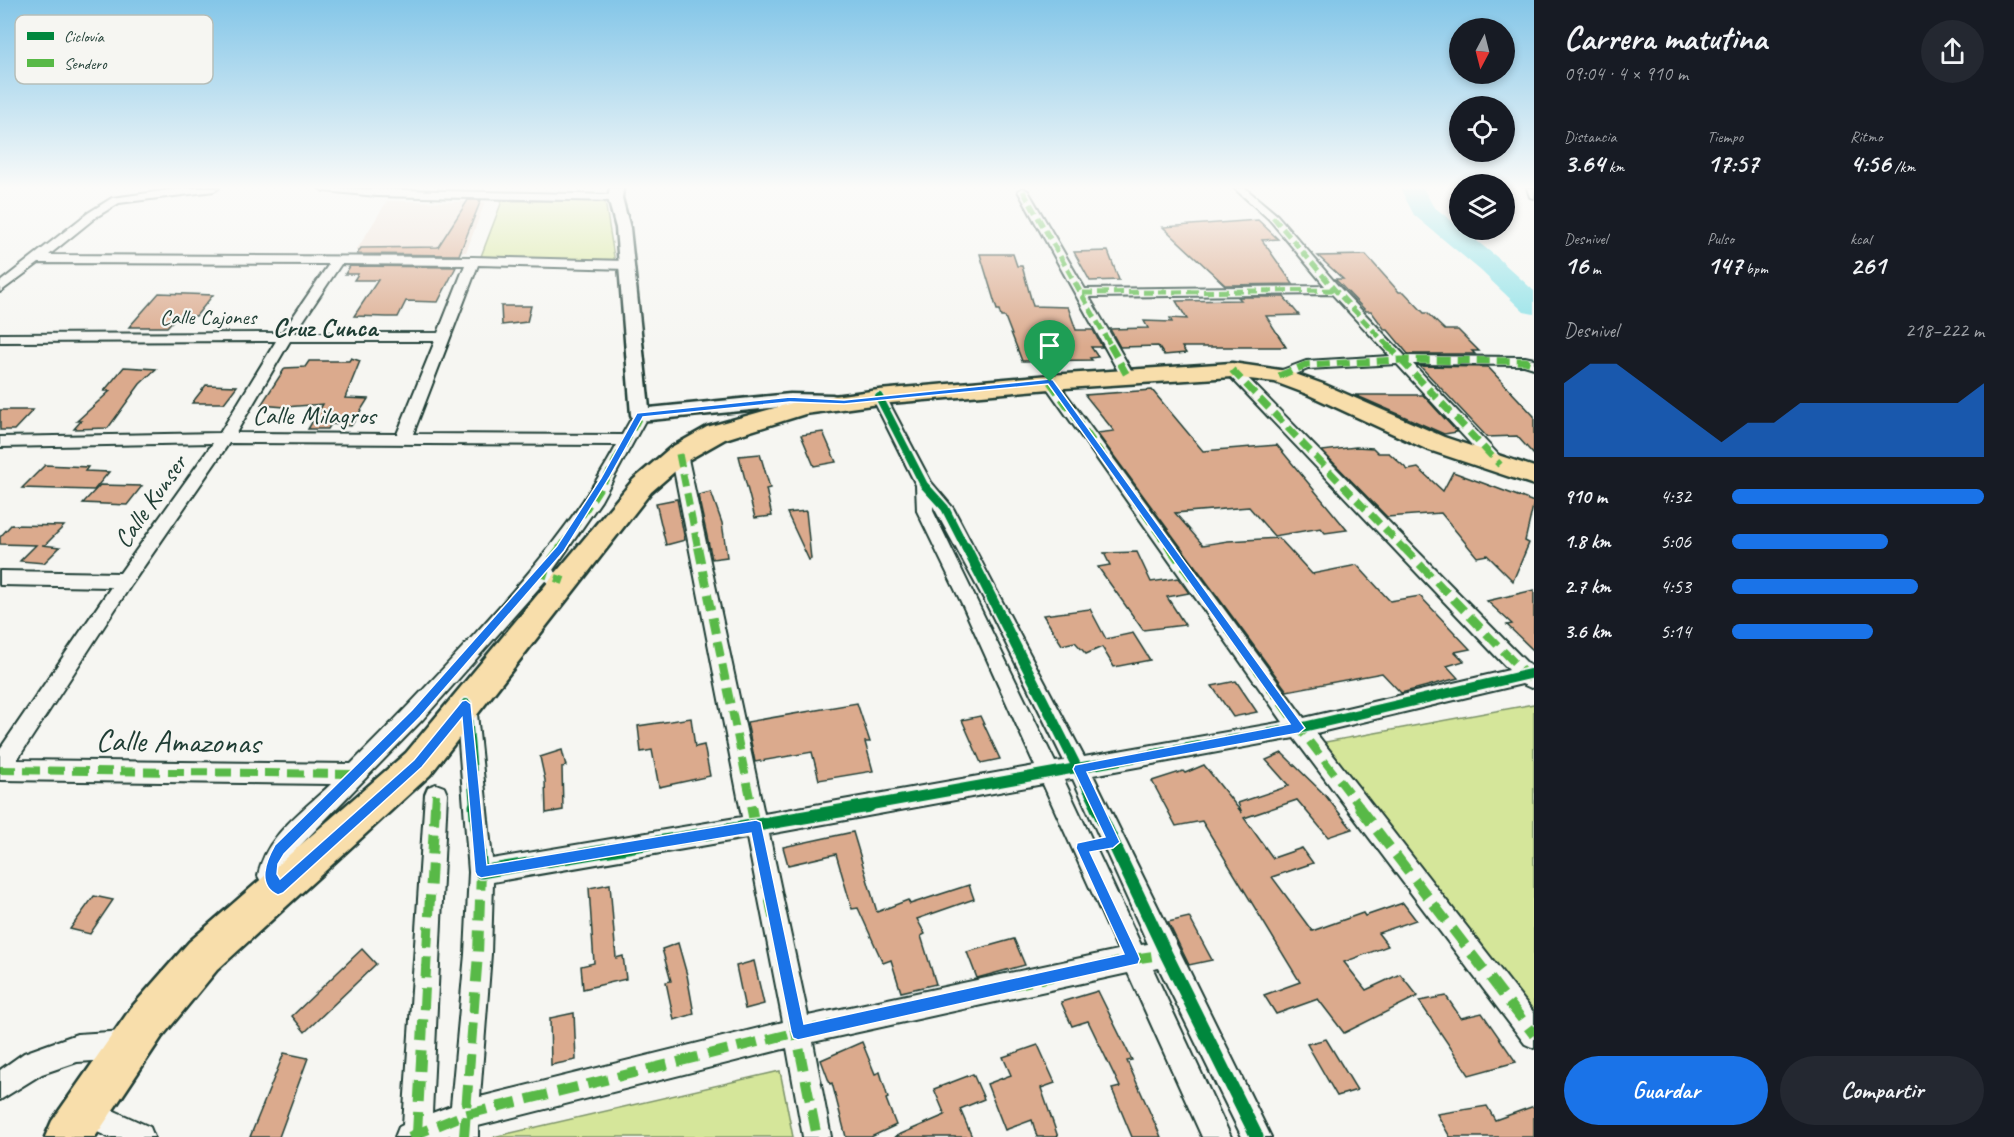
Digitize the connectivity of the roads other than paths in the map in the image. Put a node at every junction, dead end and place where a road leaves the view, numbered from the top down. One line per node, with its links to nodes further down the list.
1 (60, 241): 5 (street)
2 (624, 241): 8 (street)
3 (1052, 241): 11 (street)
4 (1293, 241): 10 (street)
5 (36, 260): 6 (street); 9 (street)
6 (337, 261): 7 (street); 12 (street, Calle Kunser)
7 (473, 261): 8 (street); 13 (street)
8 (627, 265): 23 (street)
9 (0, 288)
10 (1335, 290): 11 (street); 15 (street)
11 (1083, 293): 19 (street)
12 (286, 337): 13 (street, Calle Cajones); 14 (street, Calle Cajones); 24 (street, Calle Kunser)
13 (442, 337): 25 (street)
14 (0, 338)
15 (1401, 360): 16 (street); 18 (street); 29 (street)
16 (1534, 364)
17 (1232, 370): 18 (main road); 19 (main road); 37 (street)
18 (1278, 376): 29 (main road)
19 (1128, 377): 20 (main road)
20 (1050, 382): 21 (main road); 39 (street)
21 (879, 397): 22 (main road); 31 (street)
22 (844, 402): 23 (street); 28 (main road)
23 (640, 415): 26 (street)
24 (225, 438): 25 (street, Calle Milagros); 27 (street, Calle Milagros); 34 (street, Calle Kunser)
25 (403, 439): 26 (street, Calle Milagros)
26 (628, 440): 32 (street)
27 (0, 442)
28 (679, 454): 32 (main road); 45 (street)
29 (1500, 465): 30 (main road)
30 (1534, 476)
31 (924, 485): 35 (street); 36 (street)
32 (552, 577): 38 (main road); 43 (street)
33 (0, 578): 34 (street)
34 (125, 579): 40 (street, Calle Kunser)
35 (994, 601): 36 (street); 41 (street)
36 (972, 606): 42 (street)
37 (1531, 677): 39 (street)
38 (466, 704): 48 (street); 49 (main road)
39 (1299, 728): 41 (street); 53 (street)
40 (0, 768): 43 (street, Calle Amazonas)
41 (1079, 769): 42 (street); 46 (street)
42 (1048, 773): 45 (street); 47 (street)
43 (355, 774): 49 (street)
44 (436, 794): 58 (street)
45 (756, 826): 48 (street); 52 (street)
46 (1113, 842): 47 (street); 50 (street)
47 (1082, 848): 51 (street)
48 (481, 872): 57 (street)
49 (278, 888): 54 (main road)
50 (1166, 954): 51 (street); 63 (street)
51 (1133, 959): 52 (street); 62 (street)
52 (798, 1032): 57 (street); 61 (street)
53 (1534, 1035)
54 (132, 1044): 55 (street); 56 (main road)
55 (0, 1086)
56 (86, 1112): 59 (main road); 60 (street)
57 (464, 1126): 58 (street)
58 (413, 1135)
59 (68, 1137)
60 (140, 1137)
61 (817, 1137)
62 (1217, 1137)
63 (1257, 1137)

